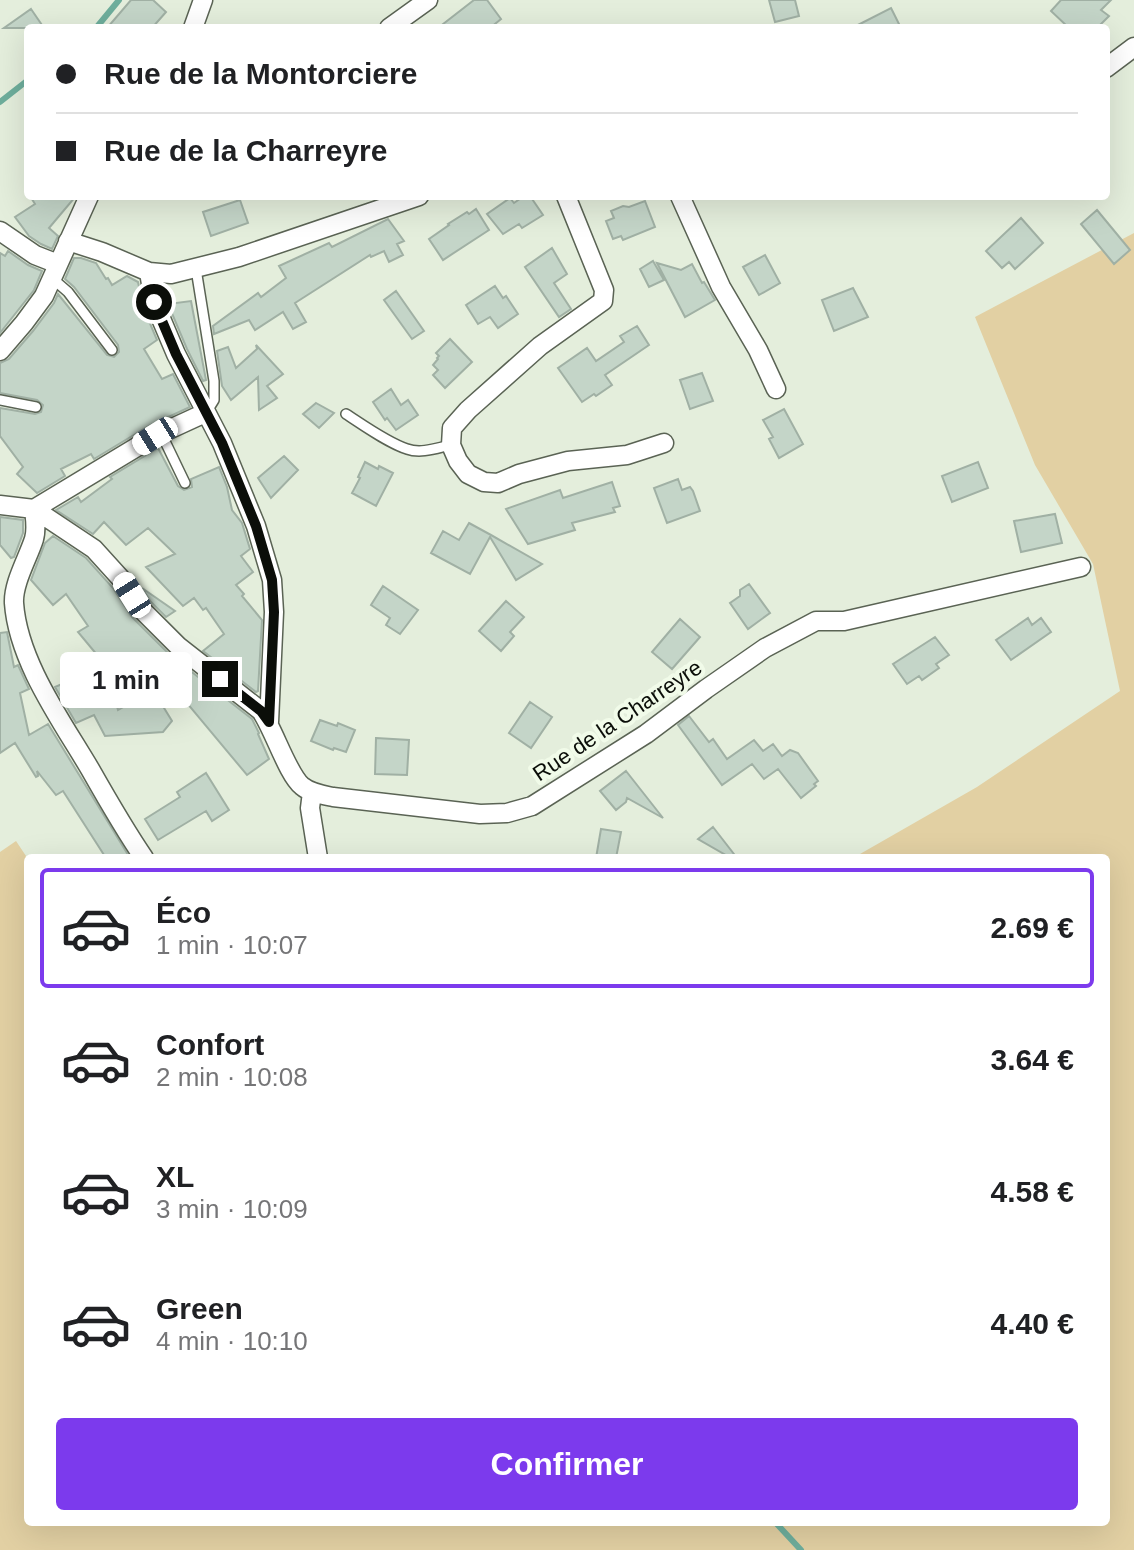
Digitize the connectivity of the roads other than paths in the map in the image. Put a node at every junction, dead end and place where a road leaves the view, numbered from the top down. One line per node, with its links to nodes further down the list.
1 (203, 0): 3 (street)
2 (428, 0): 4 (street)
3 (194, 24)
4 (395, 24)
5 (1134, 47): 6 (street)
6 (1110, 65)
7 (87, 200): 12 (street)
8 (407, 200): 13 (street)
9 (568, 200): 25 (street)
10 (682, 200): 18 (street)
11 (0, 231): 14 (street)
12 (68, 241): 14 (street); 15 (street)
13 (196, 269): 15 (street); 21 (lane)
14 (55, 272): 16 (lane); 17 (street)
15 (149, 272): 21 (street)
16 (112, 350)
17 (0, 351)
18 (776, 389)
19 (0, 400): 20 (lane)
20 (36, 407)
21 (205, 413): 23 (street); 30 (street)
22 (346, 414): 25 (lane)
23 (161, 433): 26 (lane); 28 (street)
24 (664, 443): 25 (street)
25 (451, 445)
26 (185, 483)
27 (0, 505): 28 (street)
28 (34, 509): 30 (street); 32 (street)
29 (1081, 567): 31 (street, Rue de la Charreyre)
30 (269, 722): 31 (street)
31 (312, 792): 33 (street)
32 (141, 854)
33 (317, 854)

